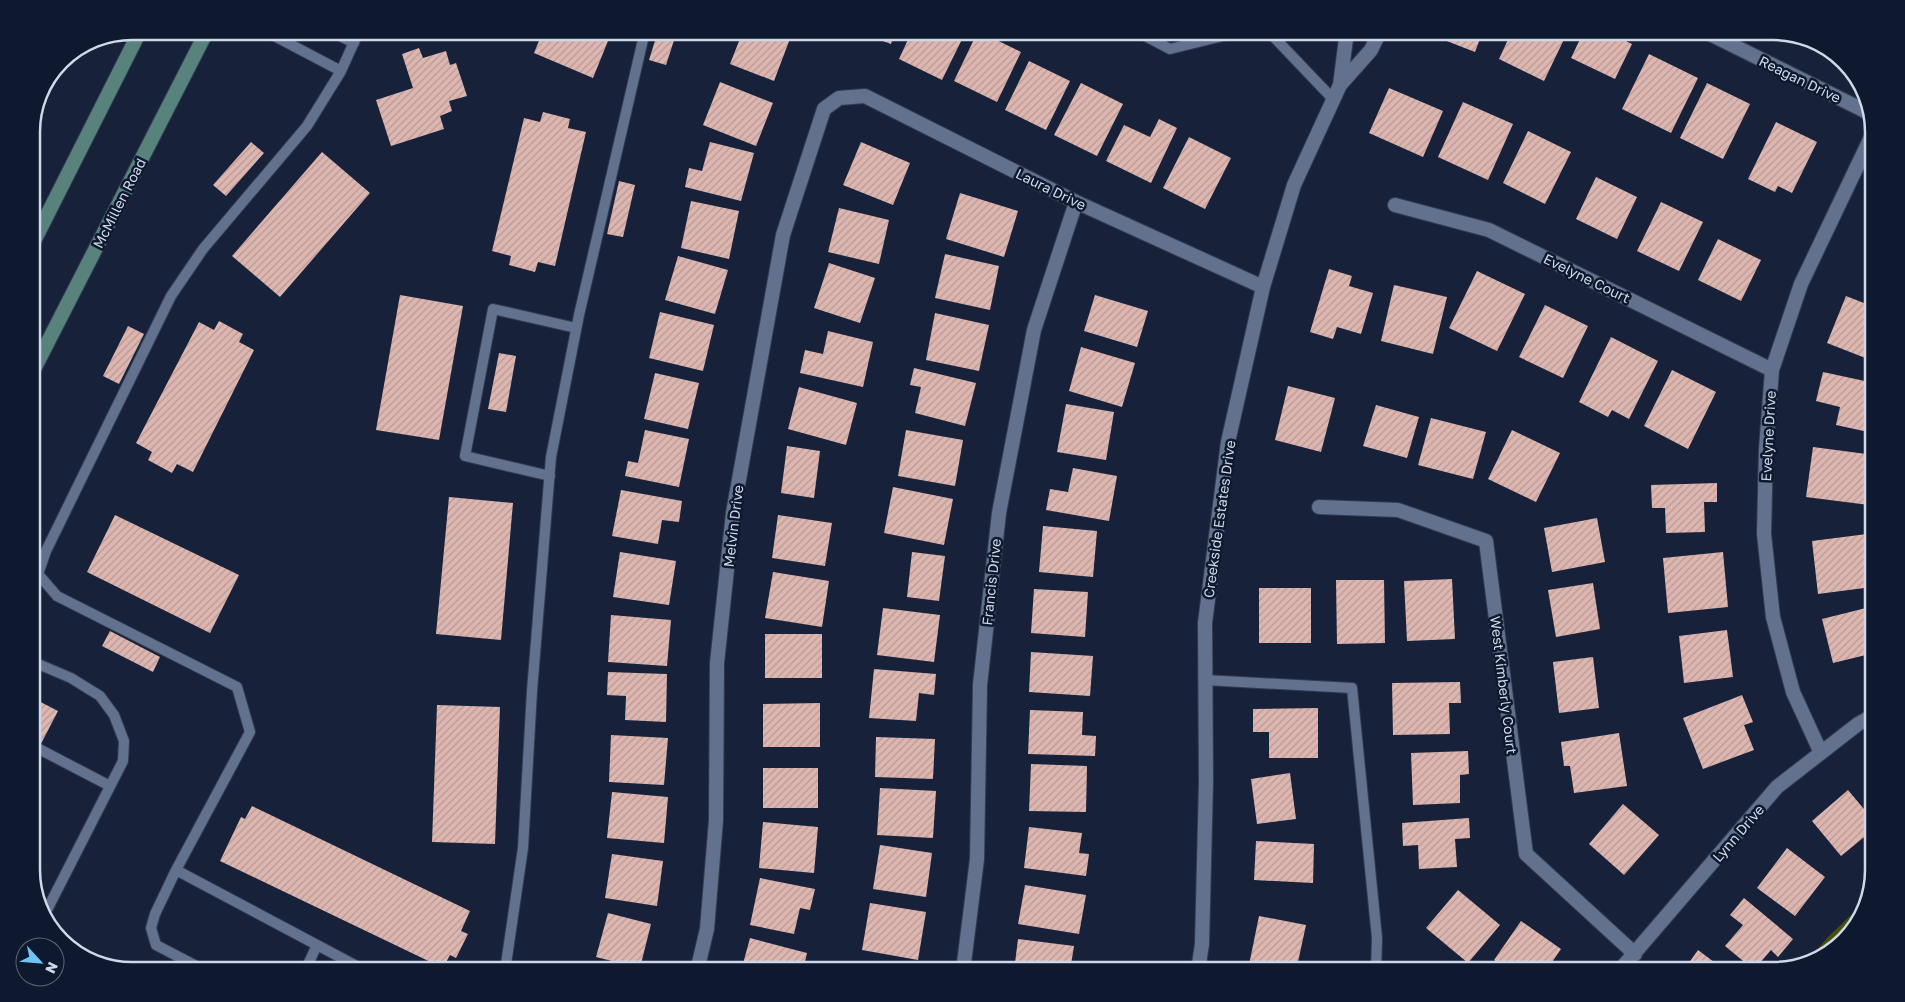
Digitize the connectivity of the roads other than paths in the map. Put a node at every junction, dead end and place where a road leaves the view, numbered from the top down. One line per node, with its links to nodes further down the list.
1 (136, 40): 22 (main road)
2 (203, 40): 25 (main road, McMillen Road)
3 (282, 40): 14 (lane)
4 (347, 40): 13 (lane)
5 (356, 40): 13 (lane)
6 (643, 40): 24 (lane)
7 (1153, 40): 8 (lane)
8 (1206, 40)
9 (1277, 40): 17 (lane)
10 (1346, 40): 15 (street, Creekside Estates Drive)
11 (1376, 40): 15 (street, Creekside Estates Drive)
12 (1722, 40): 18 (street, Reagan Drive)
13 (354, 44): 14 (lane)
14 (341, 71): 29 (lane)
15 (1340, 85): 17 (street, Creekside Estates Drive)
16 (839, 98): 20 (street, Laura Drive); 45 (street, Melvin Drive)
17 (1333, 99): 23 (street, Creekside Estates Drive)
18 (1862, 109)
19 (1865, 150): 26 (street, Evelyne Drive)
20 (1076, 202): 23 (street, Laura Drive); 46 (street, Francis Drive)
21 (1395, 205): 26 (street, Evelyne Court)
22 (40, 231)
23 (1262, 288): 32 (street, Creekside Estates Drive)
24 (576, 328): 27 (lane); 27 (lane)
25 (40, 359)
26 (1772, 370): 35 (street, Evelyne Drive)
27 (550, 476): 44 (lane)
28 (1319, 507): 40 (street, West Kimberly Court)
29 (40, 563)
30 (40, 578): 37 (lane)
31 (40, 664): 36 (lane)
32 (1205, 680): 47 (street, Creekside Estates Drive); 48 (lane)
33 (1865, 720): 35 (street, Lynn Drive)
34 (40, 750): 36 (lane)
35 (1821, 753): 40 (street, Lynn Drive)
36 (110, 786): 38 (lane)
37 (176, 870): 39 (lane); 41 (lane)
38 (48, 907)
39 (317, 945): 42 (lane); 43 (lane)
40 (1635, 954): 49 (street, Lynn Drive)
41 (189, 962)
42 (309, 962)
43 (349, 962)
44 (506, 962)
45 (698, 962)
46 (964, 962)
47 (1199, 962)
48 (1376, 962)
49 (1627, 962)

